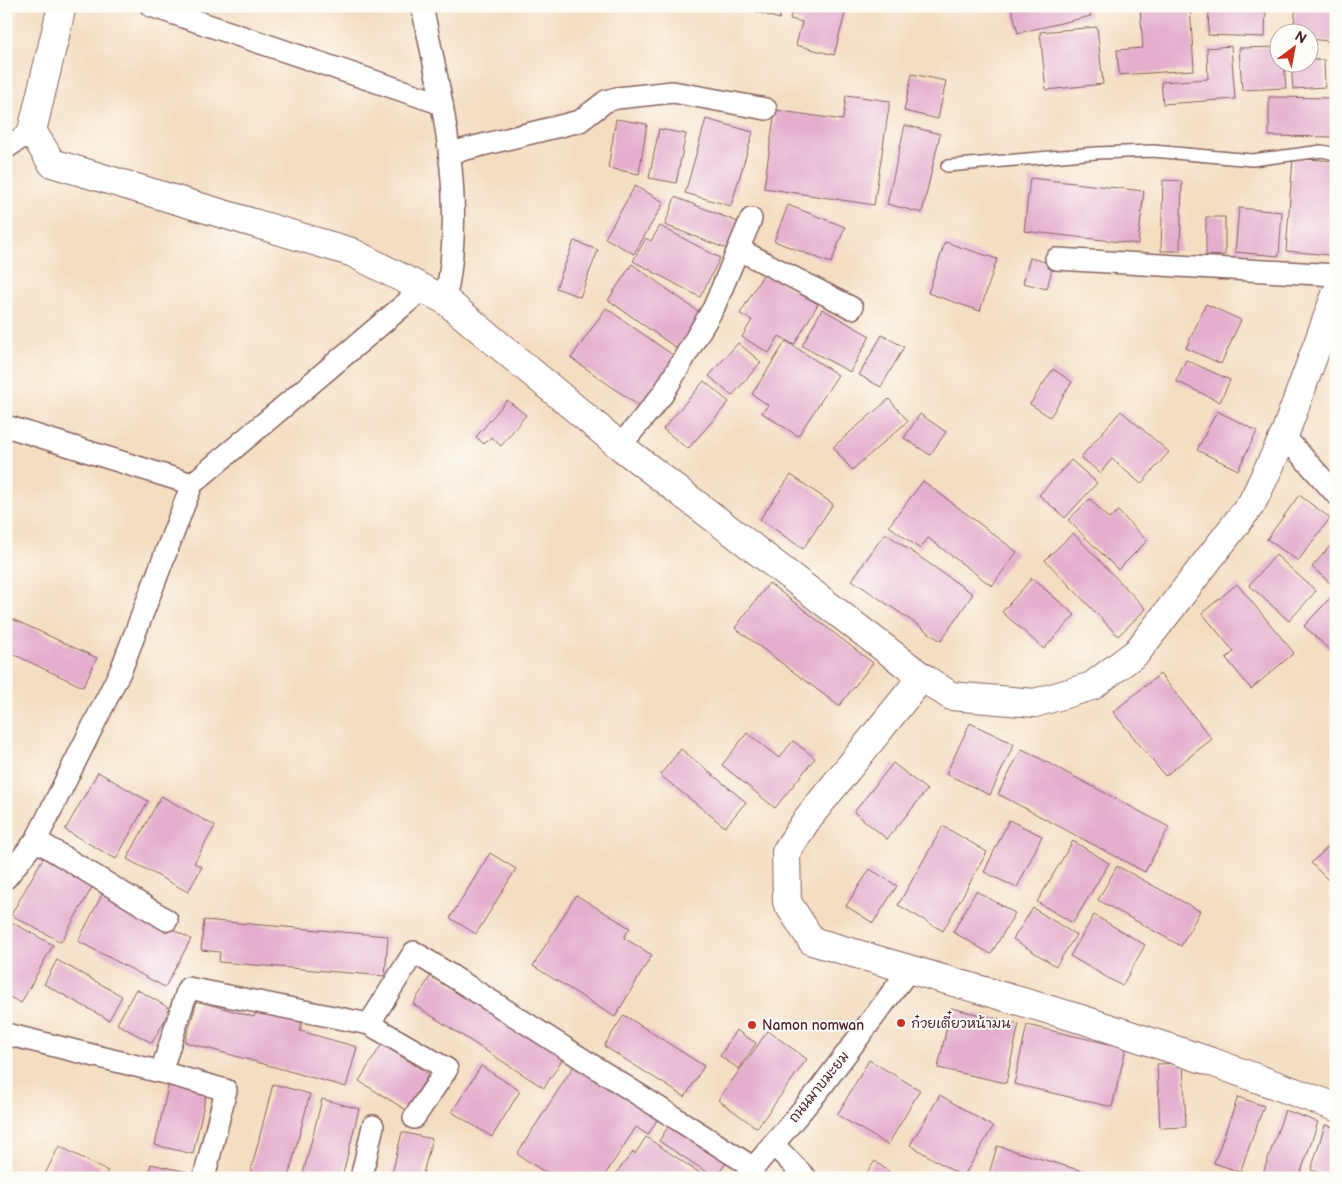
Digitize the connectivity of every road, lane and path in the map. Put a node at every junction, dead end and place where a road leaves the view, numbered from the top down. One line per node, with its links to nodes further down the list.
1 (62, 6): 6 (street)
2 (151, 6): 4 (street)
3 (422, 6): 4 (street)
4 (442, 104): 8 (street)
5 (766, 109): 8 (street)
6 (32, 131): 7 (street); 15 (street)
7 (6, 148)
8 (450, 153): 15 (street)
9 (1336, 154): 10 (lane)
10 (948, 166)
11 (751, 219): 12 (street)
12 (740, 250): 17 (street); 20 (street)
13 (1056, 258): 14 (street)
14 (1336, 275)
15 (435, 294): 20 (street); 21 (street)
16 (1336, 294): 19 (street)
17 (852, 308)
18 (6, 426): 21 (street)
19 (1284, 436): 22 (street); 23 (street)
20 (620, 446): 23 (street)
21 (192, 484): 24 (street)
22 (1336, 494)
23 (922, 677): 27 (street)
24 (36, 840): 25 (street); 26 (street)
25 (6, 878)
26 (167, 920)
27 (909, 970): 31 (street); 34 (street, ถนนมาบมะยม)
28 (369, 1024): 30 (street); 32 (street); 35 (street)
29 (6, 1034): 30 (street)
30 (161, 1072): 36 (street)
31 (1336, 1107)
32 (414, 1118)
33 (373, 1126): 37 (street)
34 (773, 1144): 35 (street, ถนนมาบมะยม); 38 (street)
35 (749, 1173)
36 (204, 1178)
37 (361, 1178)
38 (806, 1178)

